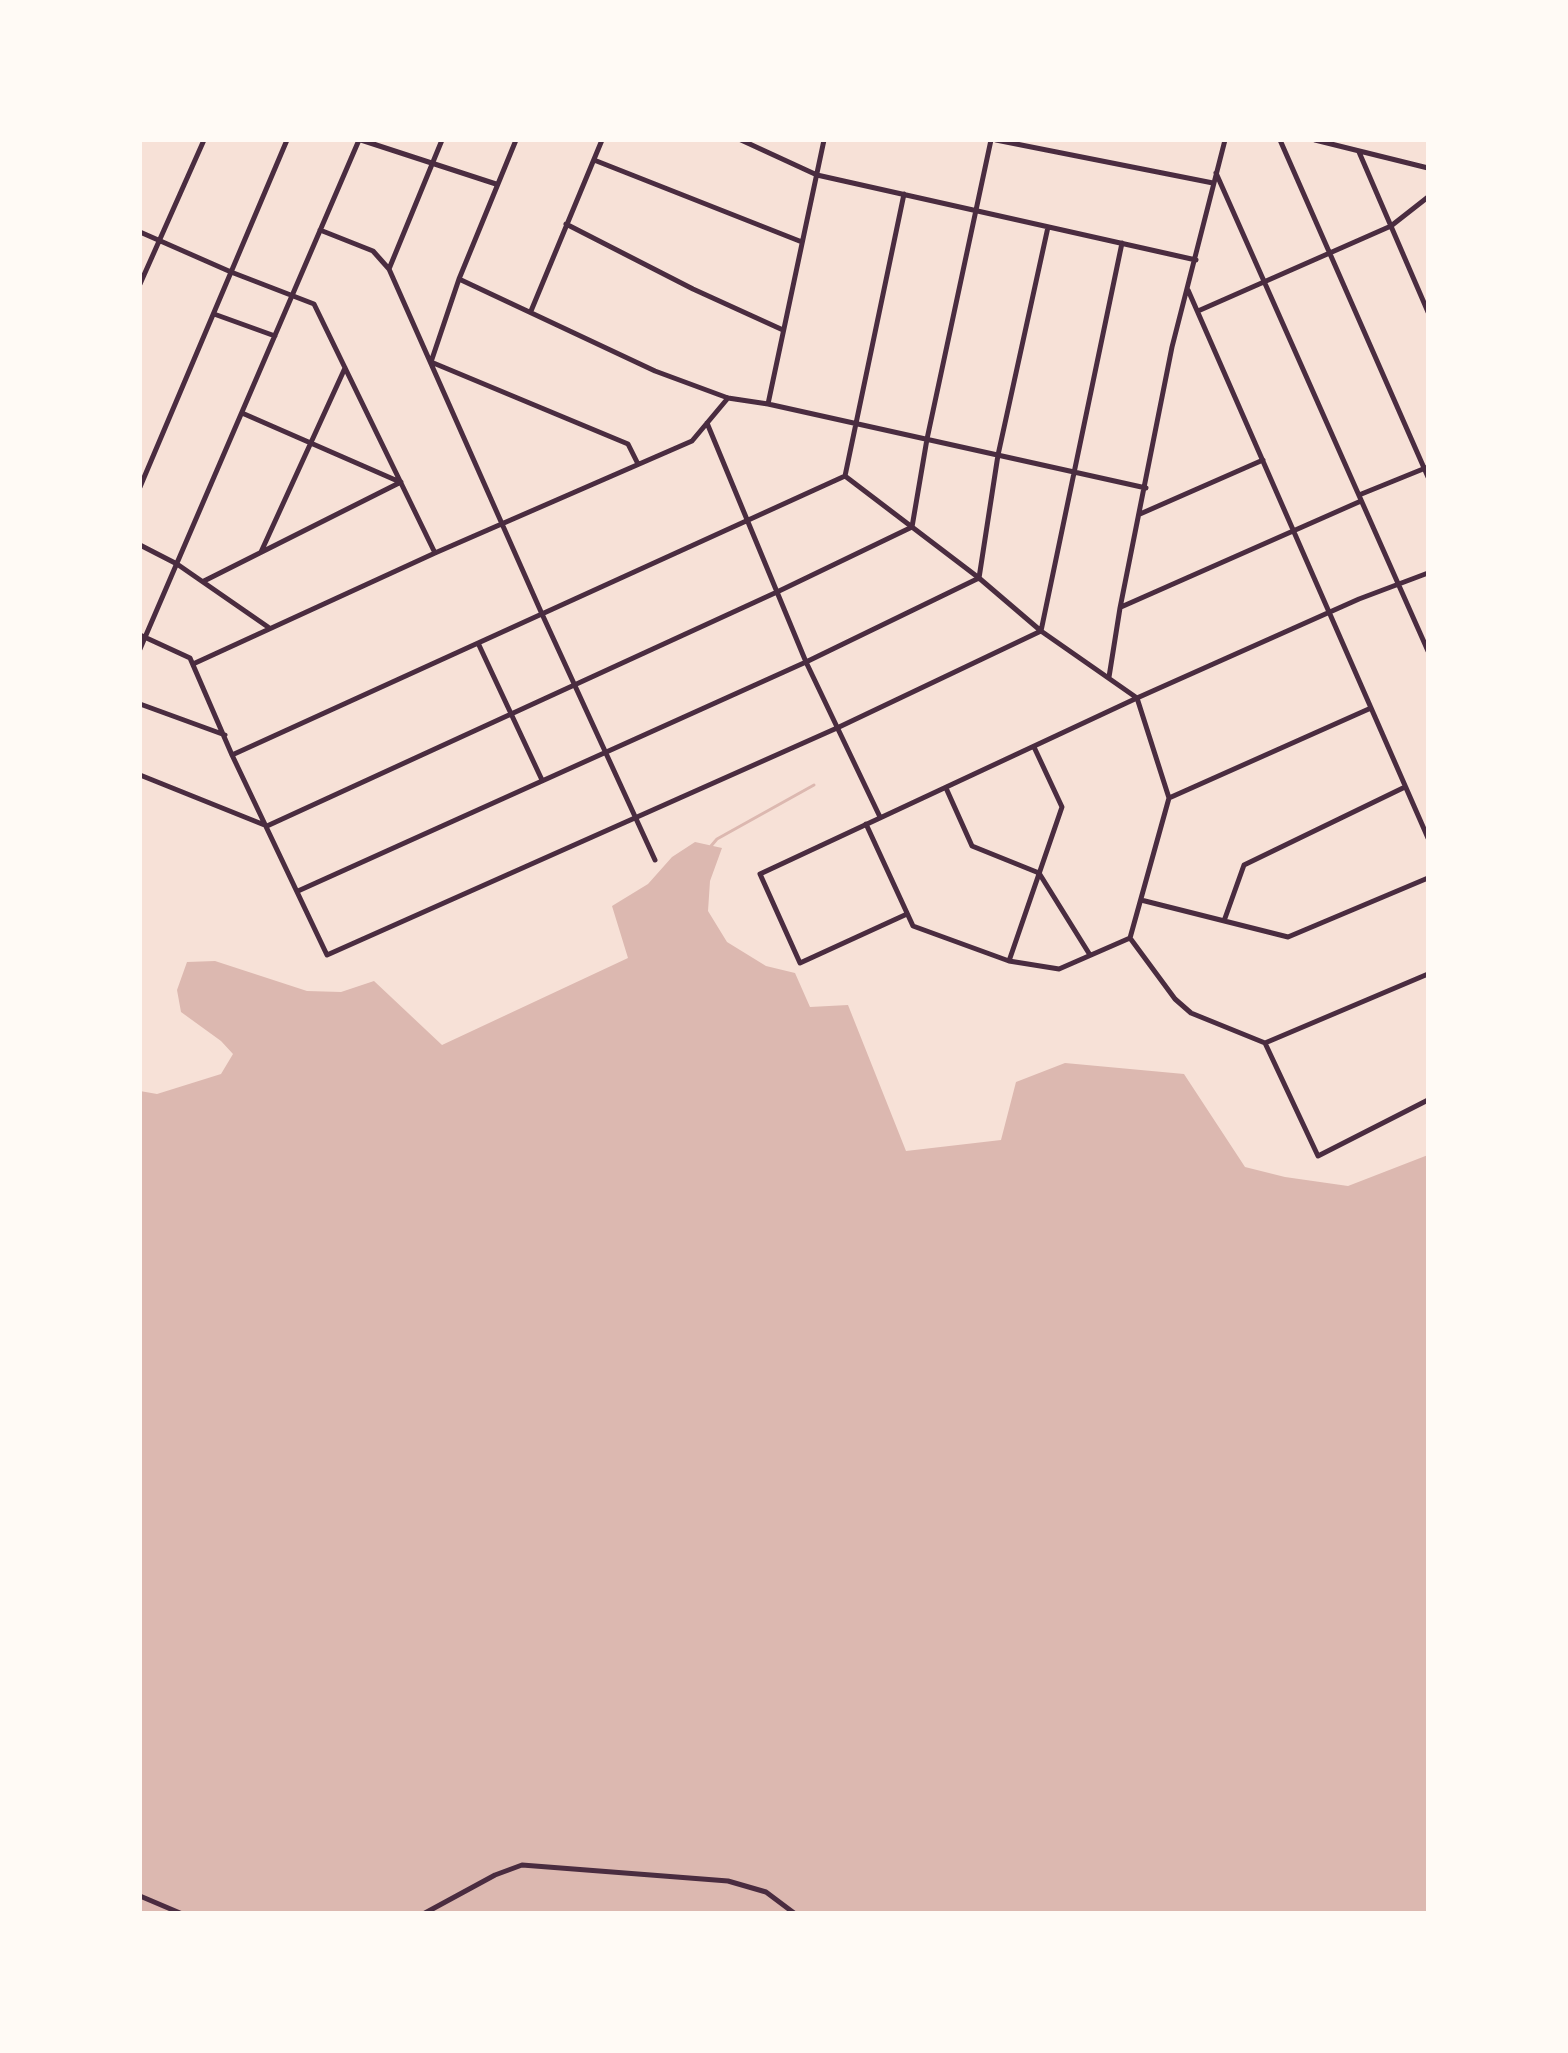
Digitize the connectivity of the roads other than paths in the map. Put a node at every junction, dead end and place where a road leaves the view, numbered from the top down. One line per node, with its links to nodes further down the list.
1 (204, 140): 29 (street)
2 (287, 140): 35 (street)
3 (360, 140): 15 (street); 27 (street)
4 (442, 140): 15 (street)
5 (516, 140): 20 (street)
6 (602, 140): 14 (street)
7 (741, 140): 18 (street)
8 (824, 140): 18 (street)
9 (993, 140): 19 (street); 23 (street)
10 (1225, 140): 17 (street)
11 (1280, 140): 32 (street)
12 (1315, 140): 13 (street)
13 (1359, 152): 16 (street); 25 (street)
14 (594, 160): 24 (street); 30 (street)
15 (432, 163): 20 (street); 34 (street)
16 (1428, 168)
17 (1216, 172): 19 (street); 37 (street)
18 (817, 175): 21 (street); 30 (street)
19 (1213, 183): 33 (street)
20 (496, 184): 36 (street)
21 (904, 194): 23 (street); 53 (street)
22 (1428, 197): 25 (street)
23 (976, 211): 26 (street); 54 (street)
24 (566, 224): 41 (street); 45 (street)
25 (1391, 226): 32 (street); 43 (street)
26 (1048, 227): 31 (street); 56 (street)
27 (320, 230): 34 (street); 40 (street)
28 (140, 232): 29 (street)
29 (159, 240): 35 (street); 38 (street)
30 (802, 242): 45 (street)
31 (1122, 243): 33 (street); 60 (street)
32 (1329, 253): 37 (street); 59 (street)
33 (1196, 260): 39 (street)
34 (389, 269): 47 (street)
35 (231, 272): 40 (street); 44 (street)
36 (459, 279): 41 (street); 47 (street)
37 (1264, 281): 42 (street); 66 (street)
38 (140, 284)
39 (1188, 290): 42 (street); 65 (street)
40 (292, 296): 46 (street); 48 (street)
41 (531, 311): 49 (street)
42 (1198, 311): 57 (street)
43 (1428, 312)
44 (214, 314): 46 (street); 64 (street)
45 (783, 330): 50 (street)
46 (275, 336): 51 (street)
47 (431, 362): 58 (street); 69 (street)
48 (345, 367): 55 (street); 63 (street)
49 (728, 398): 50 (street); 52 (street)
50 (768, 404): 53 (street)
51 (242, 413): 55 (street); 75 (street)
52 (706, 423): 58 (street); 68 (street)
53 (856, 423): 54 (street); 61 (street)
54 (927, 439): 56 (street); 70 (street)
55 (309, 443): 63 (street); 73 (street)
56 (998, 455): 60 (street); 77 (street)
57 (1263, 460): 67 (street); 71 (street)
58 (638, 464): 69 (street)
59 (1426, 468): 62 (street); 66 (street)
60 (1076, 472): 65 (street); 85 (street)
61 (845, 476): 68 (street); 70 (street)
62 (1428, 477)
63 (401, 482): 73 (street); 74 (street)
64 (140, 487)
65 (1146, 488): 67 (street)
66 (1360, 498): 71 (street); 79 (street)
67 (1140, 514): 81 (street)
68 (746, 521): 80 (street); 83 (street)
69 (503, 523): 74 (street); 83 (street)
70 (912, 527): 77 (street); 80 (street)
71 (1293, 531): 81 (street); 82 (street)
72 (140, 545): 75 (street)
73 (261, 553): 78 (street)
74 (435, 553): 84 (street)
75 (177, 564): 78 (street); 86 (street)
76 (1428, 573): 79 (street)
77 (979, 578): 85 (street); 90 (street)
78 (204, 581): 84 (street)
79 (1398, 584): 82 (street); 89 (street)
80 (777, 592): 90 (street); 93 (street)
81 (1120, 608): 92 (street)
82 (1329, 613): 94 (street); 96 (street)
83 (542, 614): 87 (street); 93 (street)
84 (269, 628): 91 (street)
85 (1041, 631): 92 (street); 98 (street)
86 (143, 636): 88 (street); 91 (street)
87 (478, 643): 97 (street); 102 (street)
88 (140, 649)
89 (1428, 651)
90 (806, 662): 98 (street); 101 (street)
91 (193, 665): 99 (street)
92 (1109, 677): 94 (street)
93 (574, 685): 97 (street); 101 (street)
94 (1137, 698): 100 (street); 107 (street)
95 (140, 704): 99 (street)
96 (1371, 708): 105 (street); 107 (street)
97 (511, 714): 104 (street); 111 (street)
98 (837, 728): 108 (street); 109 (street)
99 (225, 735): 102 (street)
100 (1034, 747): 106 (street); 114 (street)
101 (605, 752): 104 (street); 108 (street)
102 (232, 755): 111 (street)
103 (140, 775): 111 (street)
104 (542, 780): 116 (street)
105 (1405, 787): 112 (street); 119 (street)
106 (946, 788): 109 (street); 114 (street)
107 (1169, 798): 117 (street)
108 (635, 817): 113 (street); 116 (street)
109 (880, 817): 110 (street)
110 (866, 824): 118 (street); 118 (street)
111 (267, 826): 116 (street)
112 (1428, 836)
113 (655, 860)
114 (1039, 873): 121 (street); 122 (street)
115 (1428, 878): 119 (street)
116 (298, 891)
117 (1141, 900): 119 (street); 120 (street)
118 (907, 914): 122 (street)
119 (1224, 921)
120 (1130, 938): 121 (street); 124 (street)
121 (1090, 955): 122 (street)
122 (1009, 961)
123 (1428, 974): 124 (street)
124 (1265, 1043): 125 (street)
125 (1428, 1100)
126 (140, 1896): 127 (street)
127 (180, 1913)
128 (425, 1913): 129 (street)
129 (794, 1913)

